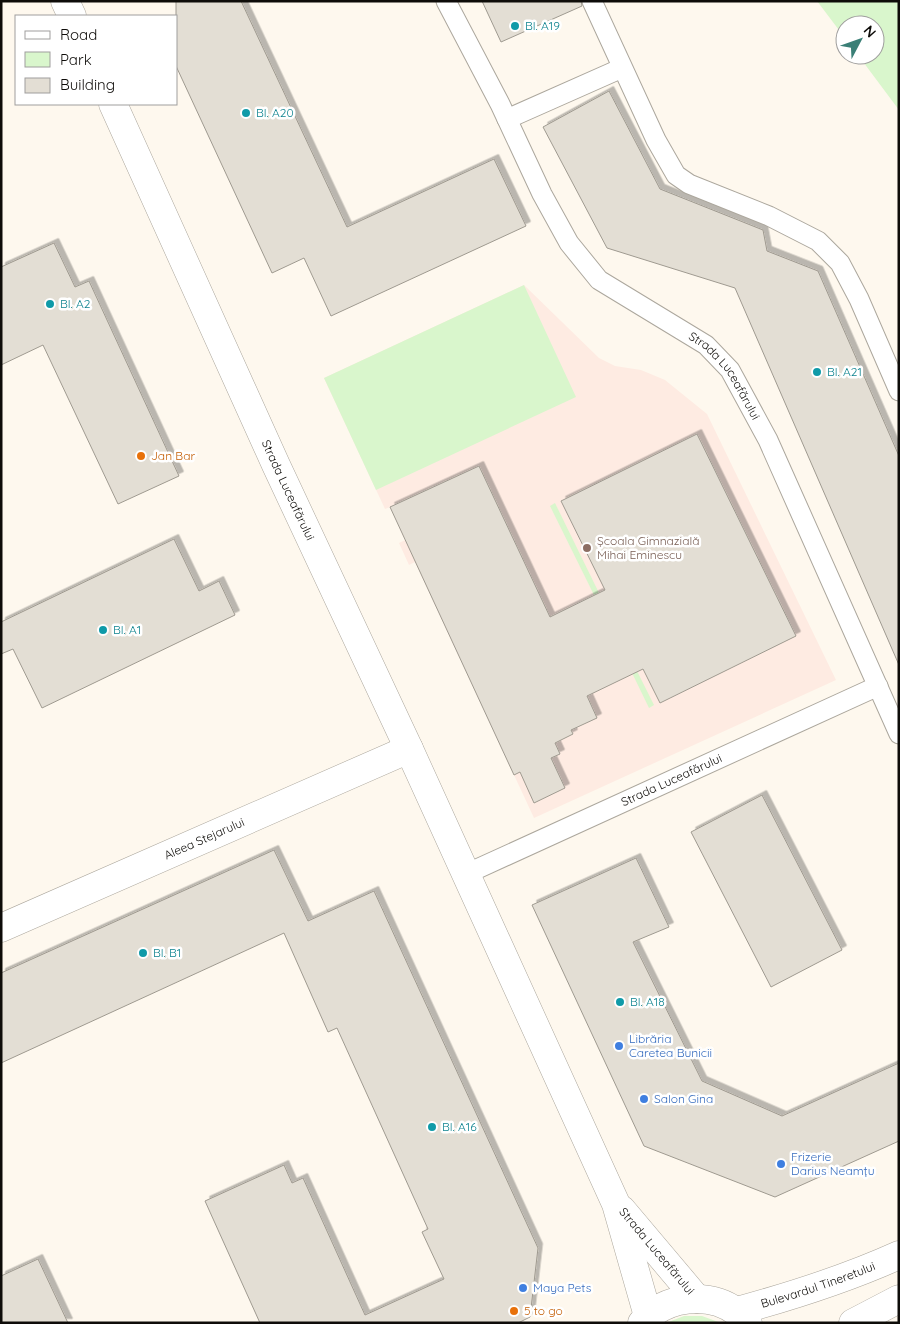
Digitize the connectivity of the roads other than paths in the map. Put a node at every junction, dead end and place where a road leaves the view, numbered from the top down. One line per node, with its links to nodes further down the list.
1 (66, 1): 4 (main road)
2 (446, 1): 7 (lane, Strada Luceafărului)
3 (592, 1): 5 (lane)
4 (72, 15)
5 (622, 68): 7 (lane); 8 (lane)
6 (113, 105): 11 (main road, Strada Luceafărului)
7 (507, 119): 9 (lane, Strada Luceafărului)
8 (899, 391)
9 (878, 686): 10 (lane, Strada Luceafărului); 12 (lane, Strada Luceafărului)
10 (899, 734)
11 (409, 749): 12 (main road, Strada Luceafărului); 13 (main road, Aleea Stejarului)
12 (466, 874): 14 (main road, Strada Luceafărului)
13 (1, 928)
14 (616, 1204): 16 (main road, Strada Luceafărului); 19 (main road, Strada Luceafărului)
15 (899, 1255): 18 (main road, Bulevardul Tineretului)
16 (697, 1299): 18 (main road, Bulevardul Tineretului); 19 (main road, Bulevardul Tineretului)
17 (899, 1299): 20 (main road)
18 (743, 1317)
19 (645, 1319)
20 (853, 1323)

